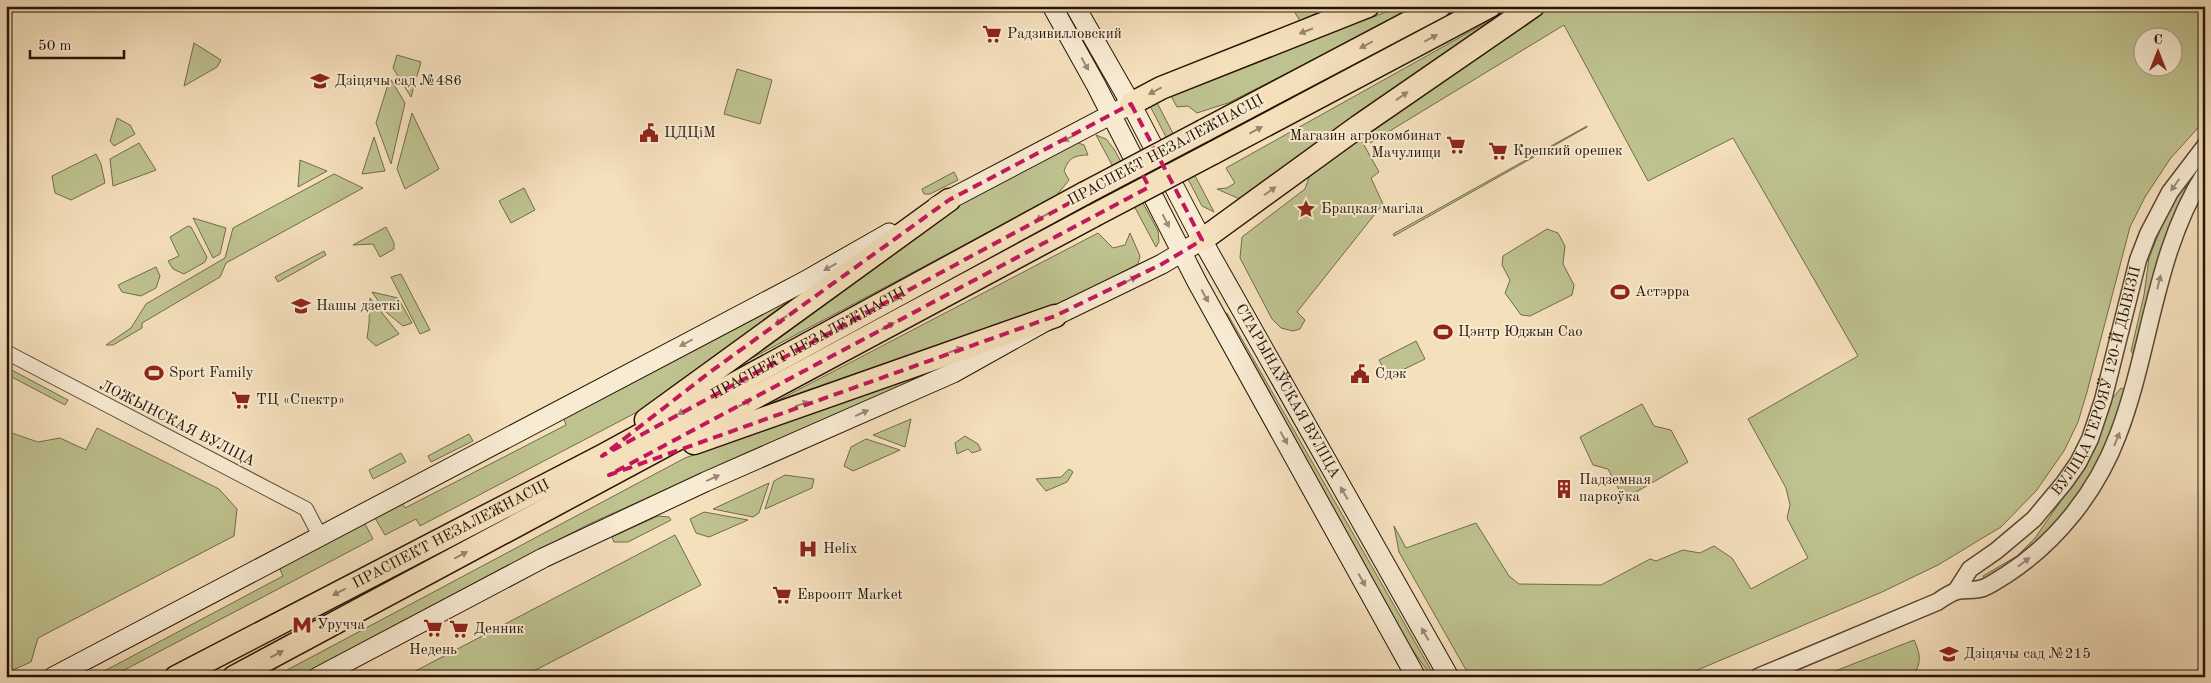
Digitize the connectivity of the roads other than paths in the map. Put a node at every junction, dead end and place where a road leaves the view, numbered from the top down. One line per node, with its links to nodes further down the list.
1 (1052, 6): 7 (main road, one-way to 7)
2 (1075, 6): 7 (main road)
3 (1368, 6): 7 (highway, one-way to 7)
4 (1440, 6): 15 (highway, ПРАСПЕКТ НЕЗАЛЕЖНАСЦІ, one-way to 15, bridge)
5 (1490, 6): 15 (highway, ПРАСПЕКТ НЕЗАЛЕЖНАСЦІ, one-way to 5, bridge)
6 (1533, 6): 11 (highway, one-way to 6)
7 (1121, 109): 10 (main road, one-way to 10); 11 (main road, СТАРЫНАЎСКАЯ ВУЛІЦА); 12 (main road, СТАРЫНАЎСКАЯ ВУЛІЦА, one-way to 12)
8 (2205, 146): 17 (street, ВУЛІЦА ГЕРОЯЎ 120-Й ДЫВІЗІІ, one-way to 17)
9 (2205, 173): 17 (street, ВУЛІЦА ГЕРОЯЎ 120-Й ДЫВІЗІІ, one-way to 9)
10 (948, 200): 15 (highway, one-way to 15); 16 (main road, one-way to 16)
11 (1202, 240): 12 (main road); 23 (main road, СТАРЫНАЎСКАЯ ВУЛІЦА, one-way to 11)
12 (1182, 252): 13 (main road, one-way to 12); 22 (main road, СТАРЫНАЎСКАЯ ВУЛІЦА, one-way to 22)
13 (1055, 316): 15 (highway, one-way to 13); 21 (main road, one-way to 13)
14 (6, 352): 16 (street, ЛОЖЫНСКАЯ ВУЛІЦА)
15 (605, 466): 19 (highway, ПРАСПЕКТ НЕЗАЛЕЖНАСЦІ, one-way to 19); 20 (highway, ПРАСПЕКТ НЕЗАЛЕЖНАСЦІ, one-way to 15)
16 (320, 536): 18 (main road)
17 (1956, 591): 24 (street, ВУЛІЦА ГЕРОЯЎ 120-Й ДЫВІЗІІ)
18 (53, 677)
19 (176, 677)
20 (234, 677)
21 (318, 677)
22 (1416, 677)
23 (1449, 677)
24 (1758, 677)

